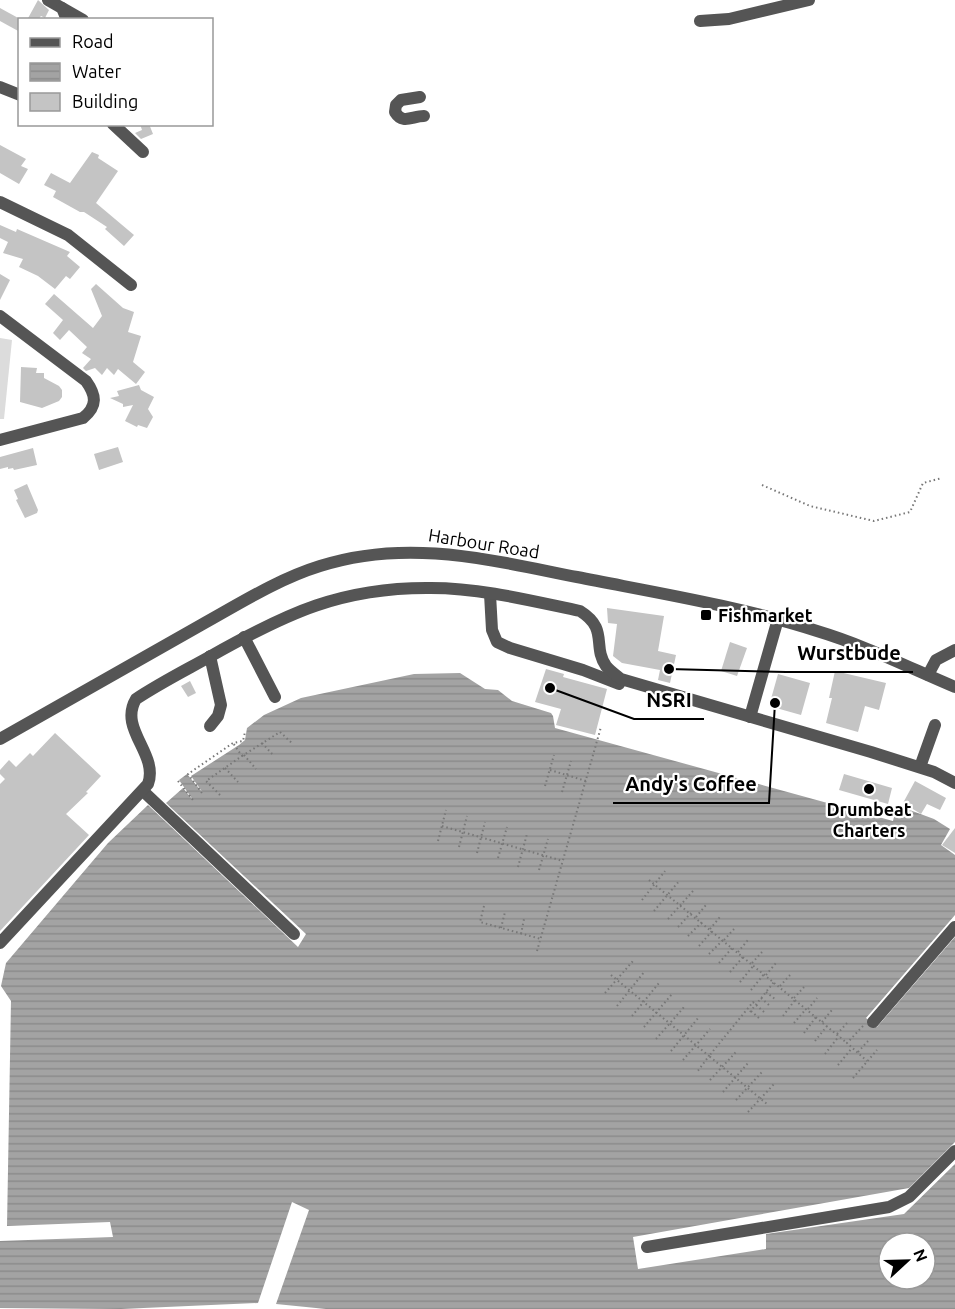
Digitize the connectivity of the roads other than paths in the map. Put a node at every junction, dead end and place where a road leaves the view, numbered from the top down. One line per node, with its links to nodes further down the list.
1 (48, 0): 3 (street)
2 (809, 0): 4 (street)
3 (64, 14)
4 (700, 21)
5 (0, 87): 6 (street)
6 (18, 94)
7 (420, 97): 8 (street)
8 (424, 116)
9 (115, 126): 10 (street)
10 (143, 152)
11 (0, 202): 12 (street)
12 (131, 285)
13 (0, 316): 14 (street)
14 (0, 440)
15 (490, 594): 17 (street); 21 (street); 24 (street)
16 (778, 619): 20 (street, Harbour Road); 24 (street); 27 (street, Harbour Road)
17 (243, 637): 19 (street); 23 (street)
18 (955, 650): 20 (street)
19 (210, 656): 26 (street); 30 (street)
20 (928, 675): 22 (street, Harbour Road)
21 (620, 684)
22 (955, 687)
23 (275, 697)
24 (750, 717): 28 (street)
25 (935, 725): 28 (street)
26 (210, 726)
27 (0, 739)
28 (920, 767): 29 (street)
29 (955, 783)
30 (143, 791): 32 (street); 33 (street)
31 (955, 927): 34 (street)
32 (294, 934)
33 (0, 943)
34 (869, 1022)
35 (955, 1151): 36 (street)
36 (647, 1247)

